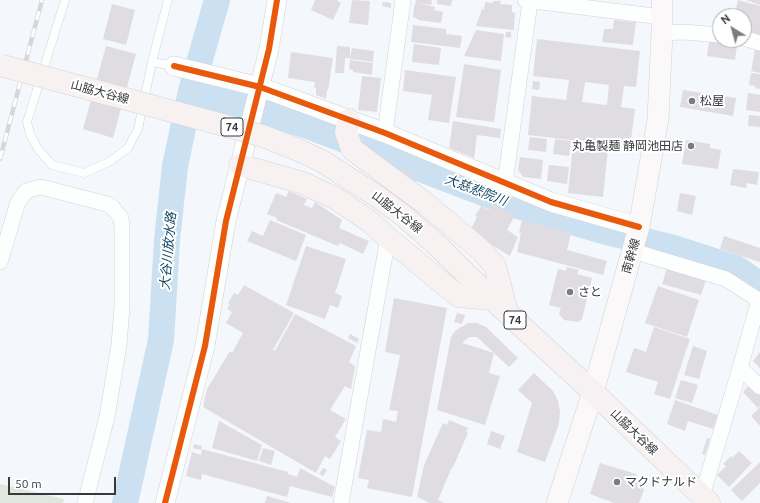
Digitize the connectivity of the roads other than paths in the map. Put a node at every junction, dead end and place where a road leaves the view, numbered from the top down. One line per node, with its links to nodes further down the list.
1 (65, 0): 8 (lane)
2 (168, 0): 8 (lane)
3 (277, 0): 11 (street)
4 (403, 0): 13 (street)
5 (527, 1): 6 (street); 15 (street)
6 (662, 17): 7 (street); 16 (main road, 南幹線)
7 (712, 34)
8 (152, 62): 10 (lane)
9 (0, 65): 21 (main road, 山脇大谷線 / 74, bridge)
10 (174, 66): 11 (street)
11 (254, 88): 12 (street); 14 (street)
12 (349, 120): 13 (street); 21 (main road)
13 (385, 134): 15 (street)
14 (240, 165): 17 (main road); 27 (street)
15 (505, 183): 16 (street)
16 (639, 228): 18 (main road, 南幹線)
17 (388, 238): 21 (main road); 28 (street)
18 (633, 251): 20 (street); 24 (main road, 南幹線)
19 (0, 262): 26 (street)
20 (759, 300): 22 (street)
21 (500, 305): 24 (main road, 山脇大谷線 / 74)
22 (740, 368): 23 (street); 25 (street)
23 (760, 387)
24 (593, 392): 25 (main road, 山脇大谷線 / 74); 29 (main road, 南幹線)
25 (704, 501)
26 (85, 503)
27 (165, 503)
28 (341, 503)
29 (556, 503)

